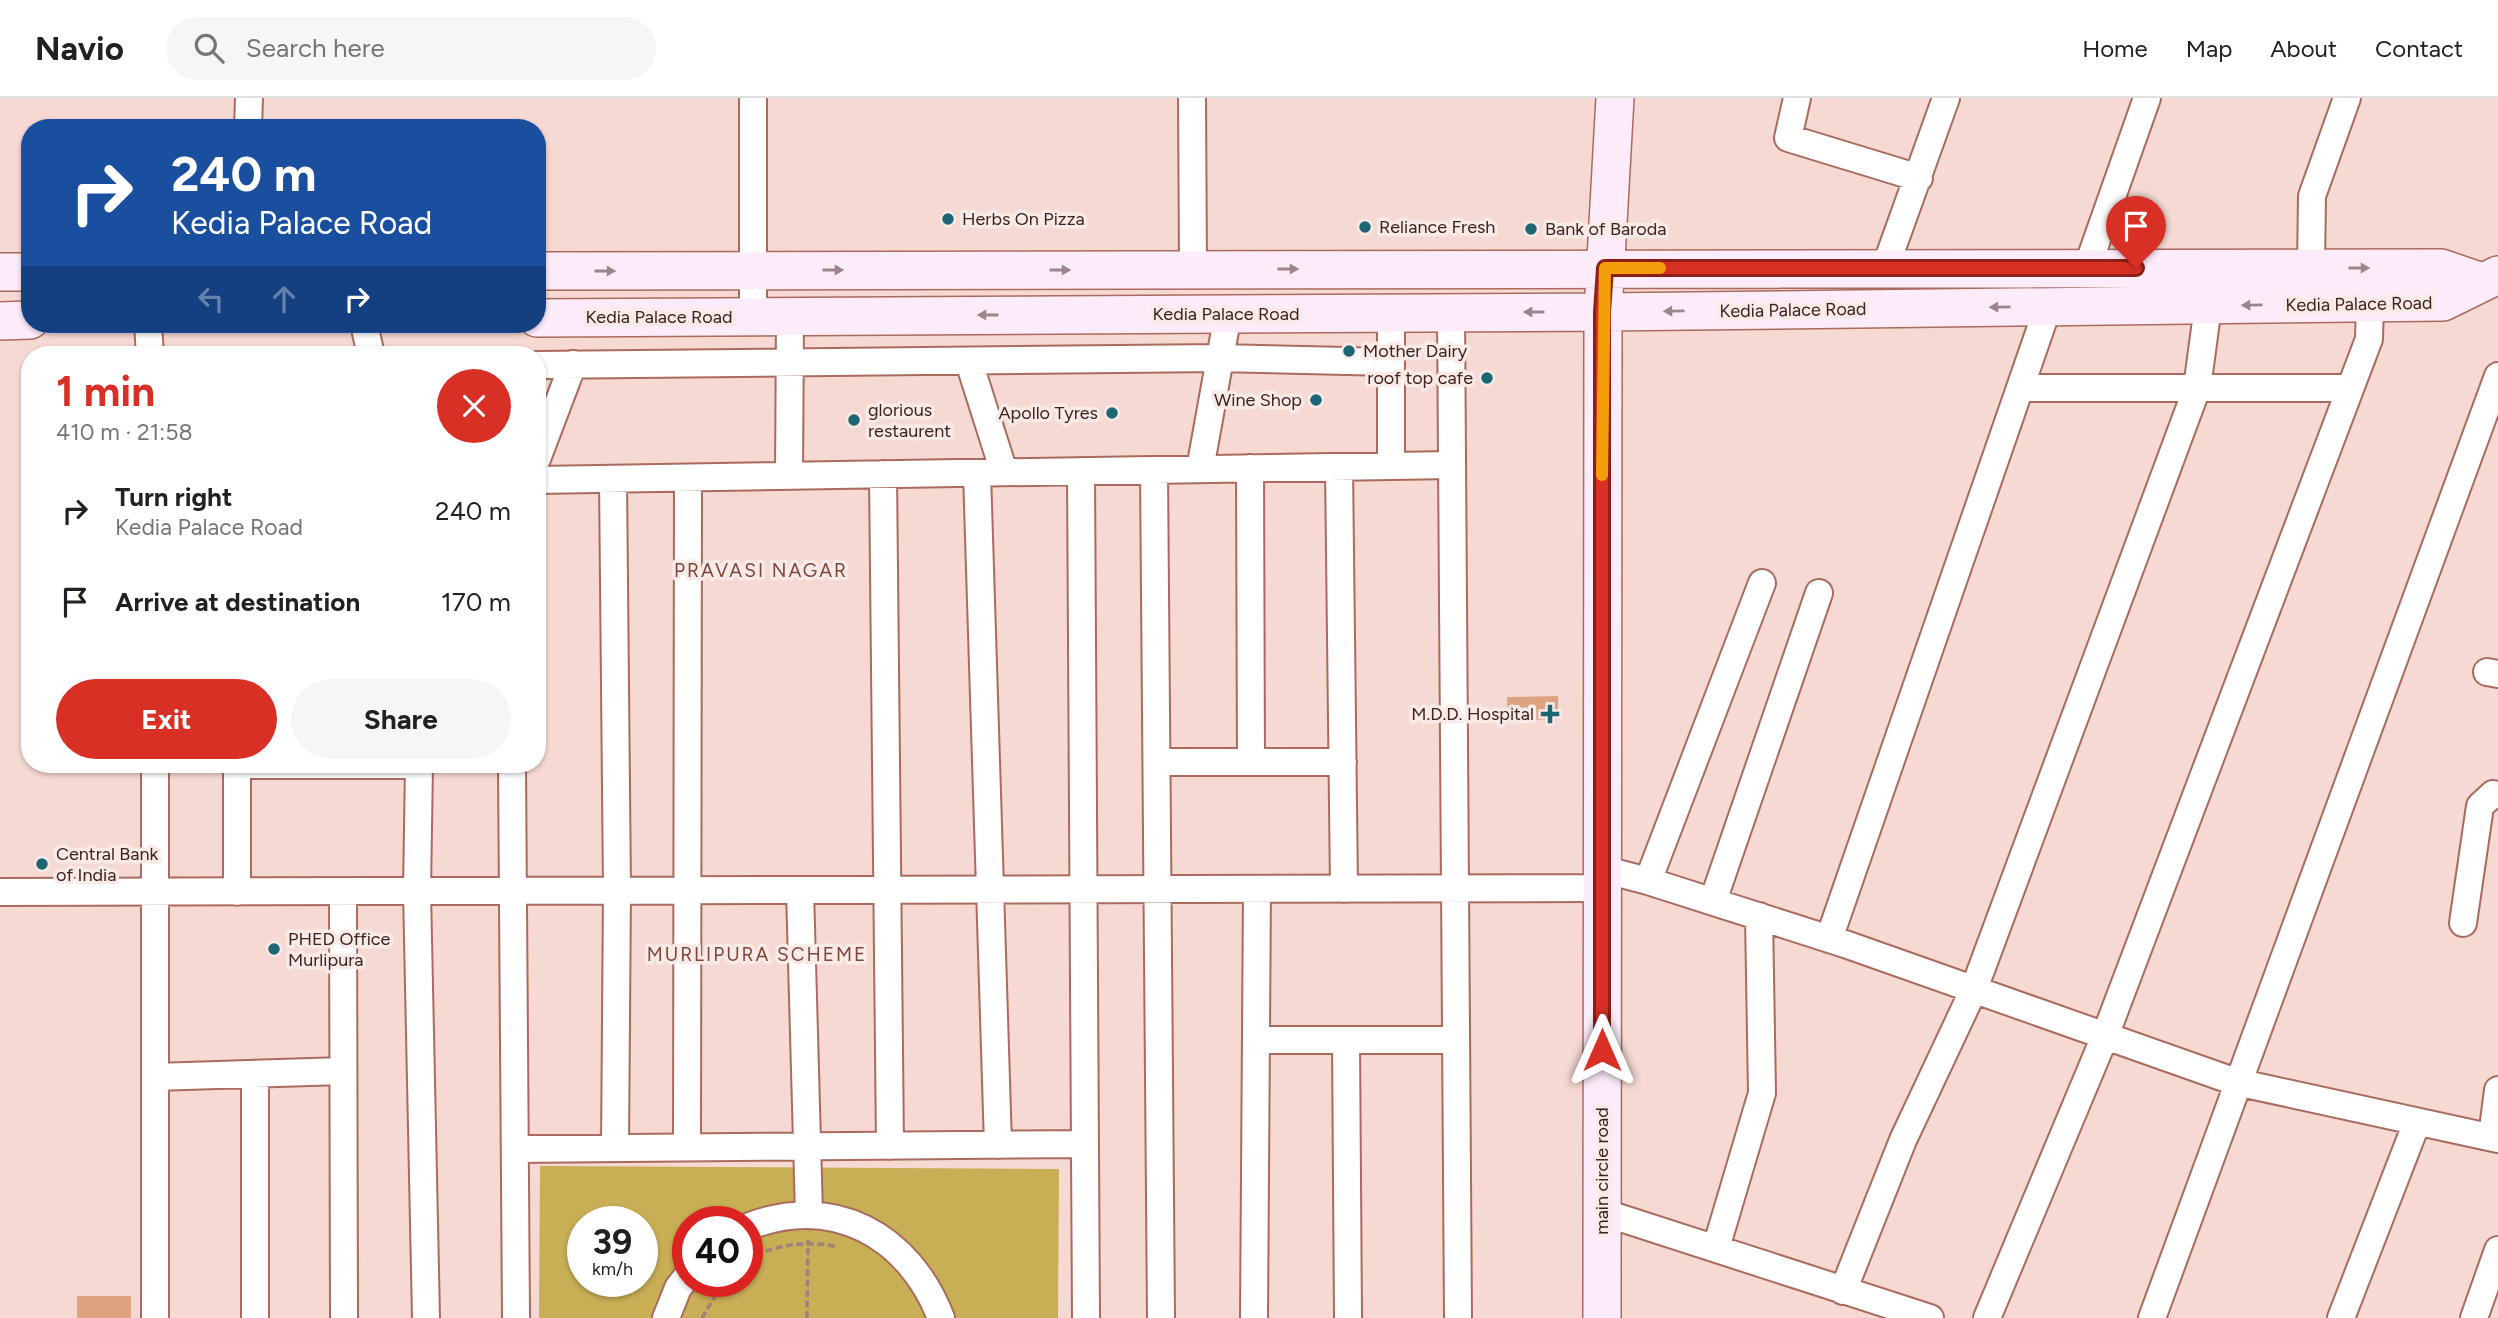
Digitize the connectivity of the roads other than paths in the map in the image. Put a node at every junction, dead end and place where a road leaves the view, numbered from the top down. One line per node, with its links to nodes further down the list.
1 (249, 98): 9 (street)
2 (753, 98): 16 (street)
3 (1192, 98): 15 (street)
4 (1615, 98): 11 (street, main circle road)
5 (1797, 98): 10 (street)
6 (1946, 98): 10 (street)
7 (2147, 98): 13 (street)
8 (2347, 98): 14 (street)
9 (248, 119)
10 (1919, 178): 12 (street)
11 (1605, 268): 12 (street, Kedia Palace Road); 15 (street, Kedia Palace Road, one-way to 11); 24 (street, main circle road)
12 (1885, 268): 13 (street, Kedia Palace Road)
13 (2087, 268): 14 (street, Kedia Palace Road)
14 (2311, 268): 20 (street, Kedia Palace Road, one-way to 20)
15 (1193, 269): 16 (street, Kedia Palace Road, one-way to 15)
16 (754, 270): 17 (street, Kedia Palace Road, one-way to 16); 28 (street)
17 (546, 271)
18 (0, 272): 19 (street)
19 (21, 272)
20 (2490, 279): 21 (street, Kedia Palace Road)
21 (2370, 303): 22 (street, Kedia Palace Road, one-way to 22); 43 (street)
22 (2208, 306): 23 (street, Kedia Palace Road); 42 (street)
23 (2048, 307): 24 (street, Kedia Palace Road, one-way to 24); 41 (street)
24 (1602, 312): 26 (street, Kedia Palace Road, one-way to 26); 69 (street, main circle road)
25 (1391, 313): 26 (street, Kedia Palace Road); 27 (street, Kedia Palace Road); 37 (street)
26 (1451, 313): 45 (street)
27 (1228, 314): 29 (street, Kedia Palace Road, one-way to 29); 34 (street)
28 (753, 317): 29 (street, Kedia Palace Road); 31 (street, Kedia Palace Road)
29 (790, 317): 35 (street)
30 (546, 318): 31 (street, Kedia Palace Road)
31 (593, 318): 38 (street)
32 (21, 320): 33 (street)
33 (0, 321)
34 (1219, 358): 36 (street); 37 (street); 50 (street)
35 (789, 362): 36 (street); 38 (street); 55 (street)
36 (969, 362): 52 (street)
37 (1390, 362): 46 (street)
38 (584, 364): 39 (street); 44 (street)
39 (546, 365)
40 (2498, 376): 99 (street)
41 (2020, 388): 42 (street); 90 (street)
42 (2197, 388): 43 (street); 91 (street)
43 (2350, 388): 92 (street)
44 (546, 436)
45 (1452, 465): 46 (street); 73 (street)
46 (1391, 466): 47 (street)
47 (1339, 467): 48 (street); 63 (street)
48 (1250, 468): 50 (street); 62 (street)
49 (1154, 470): 50 (street); 51 (street); 61 (street)
50 (1200, 470)
51 (1081, 471): 52 (street); 77 (street)
52 (1004, 472): 53 (street)
53 (977, 473): 54 (street); 76 (street)
54 (883, 474): 55 (street); 75 (street)
55 (789, 476): 57 (street)
56 (613, 479): 57 (street); 58 (street); 81 (street)
57 (688, 479): 86 (street)
58 (546, 480)
59 (1762, 583): 70 (street)
60 (1819, 593): 87 (street)
61 (1157, 762): 62 (street); 78 (street)
62 (1251, 762): 63 (street)
63 (1343, 762): 72 (street)
64 (155, 773): 83 (street)
65 (237, 773): 84 (street)
66 (419, 773): 79 (street)
67 (512, 773): 80 (street)
68 (2498, 795): 89 (street)
69 (1602, 878): 70 (street); 73 (street); 110 (street, main circle road)
70 (1648, 881): 87 (street)
71 (1257, 889): 72 (street); 78 (street); 93 (street)
72 (1344, 889): 73 (street)
73 (1455, 889): 95 (street)
74 (800, 890): 75 (street); 86 (street); 107 (street)
75 (889, 890): 76 (street); 105 (street)
76 (990, 890): 77 (street); 103 (street)
77 (1083, 890): 78 (street); 104 (street)
78 (1158, 890): 125 (street)
79 (417, 891): 80 (street); 85 (street); 120 (street)
80 (513, 891): 81 (street); 108 (street)
81 (617, 891): 86 (street); 109 (street)
82 (0, 892): 83 (street)
83 (155, 892): 84 (street); 98 (street)
84 (237, 892): 85 (street)
85 (343, 892): 96 (street)
86 (688, 892): 106 (street)
87 (1713, 901): 88 (street)
88 (1759, 916): 90 (street); 113 (street)
89 (2463, 923)
90 (1829, 939): 91 (street)
91 (1974, 989): 92 (street); 115 (street)
92 (2105, 1036): 99 (street); 131 (street)
93 (1256, 1040): 94 (street); 126 (street)
94 (1346, 1040): 95 (street); 127 (street)
95 (1456, 1040): 128 (street)
96 (343, 1070): 97 (street); 119 (street)
97 (255, 1074): 98 (street); 118 (street)
98 (155, 1077): 117 (street)
99 (2236, 1082): 101 (street); 132 (street)
100 (2498, 1090): 102 (street)
101 (2417, 1122): 102 (street); 133 (street)
102 (2495, 1138)
103 (998, 1144): 104 (street); 105 (street)
104 (1085, 1144): 124 (street)
105 (890, 1146): 107 (street)
106 (687, 1147): 107 (street); 109 (street)
107 (807, 1147): 111 (street)
108 (515, 1149): 109 (street); 121 (street)
109 (615, 1149)
110 (1602, 1212): 113 (street); 129 (street, main circle road)
111 (809, 1214): 112 (street); 123 (street)
112 (763, 1220)
113 (1716, 1248): 115 (street)
114 (2498, 1250): 134 (street)
115 (1843, 1291): 130 (street)
116 (674, 1297): 122 (street)
117 (155, 1318)
118 (255, 1318)
119 (344, 1318)
120 (426, 1318)
121 (516, 1318)
122 (666, 1318)
123 (941, 1318)
124 (1086, 1318)
125 (1161, 1318)
126 (1254, 1318)
127 (1348, 1318)
128 (1458, 1318)
129 (1602, 1318)
130 (1930, 1318)
131 (1987, 1318)
132 (2152, 1318)
133 (2341, 1318)
134 (2474, 1318)

